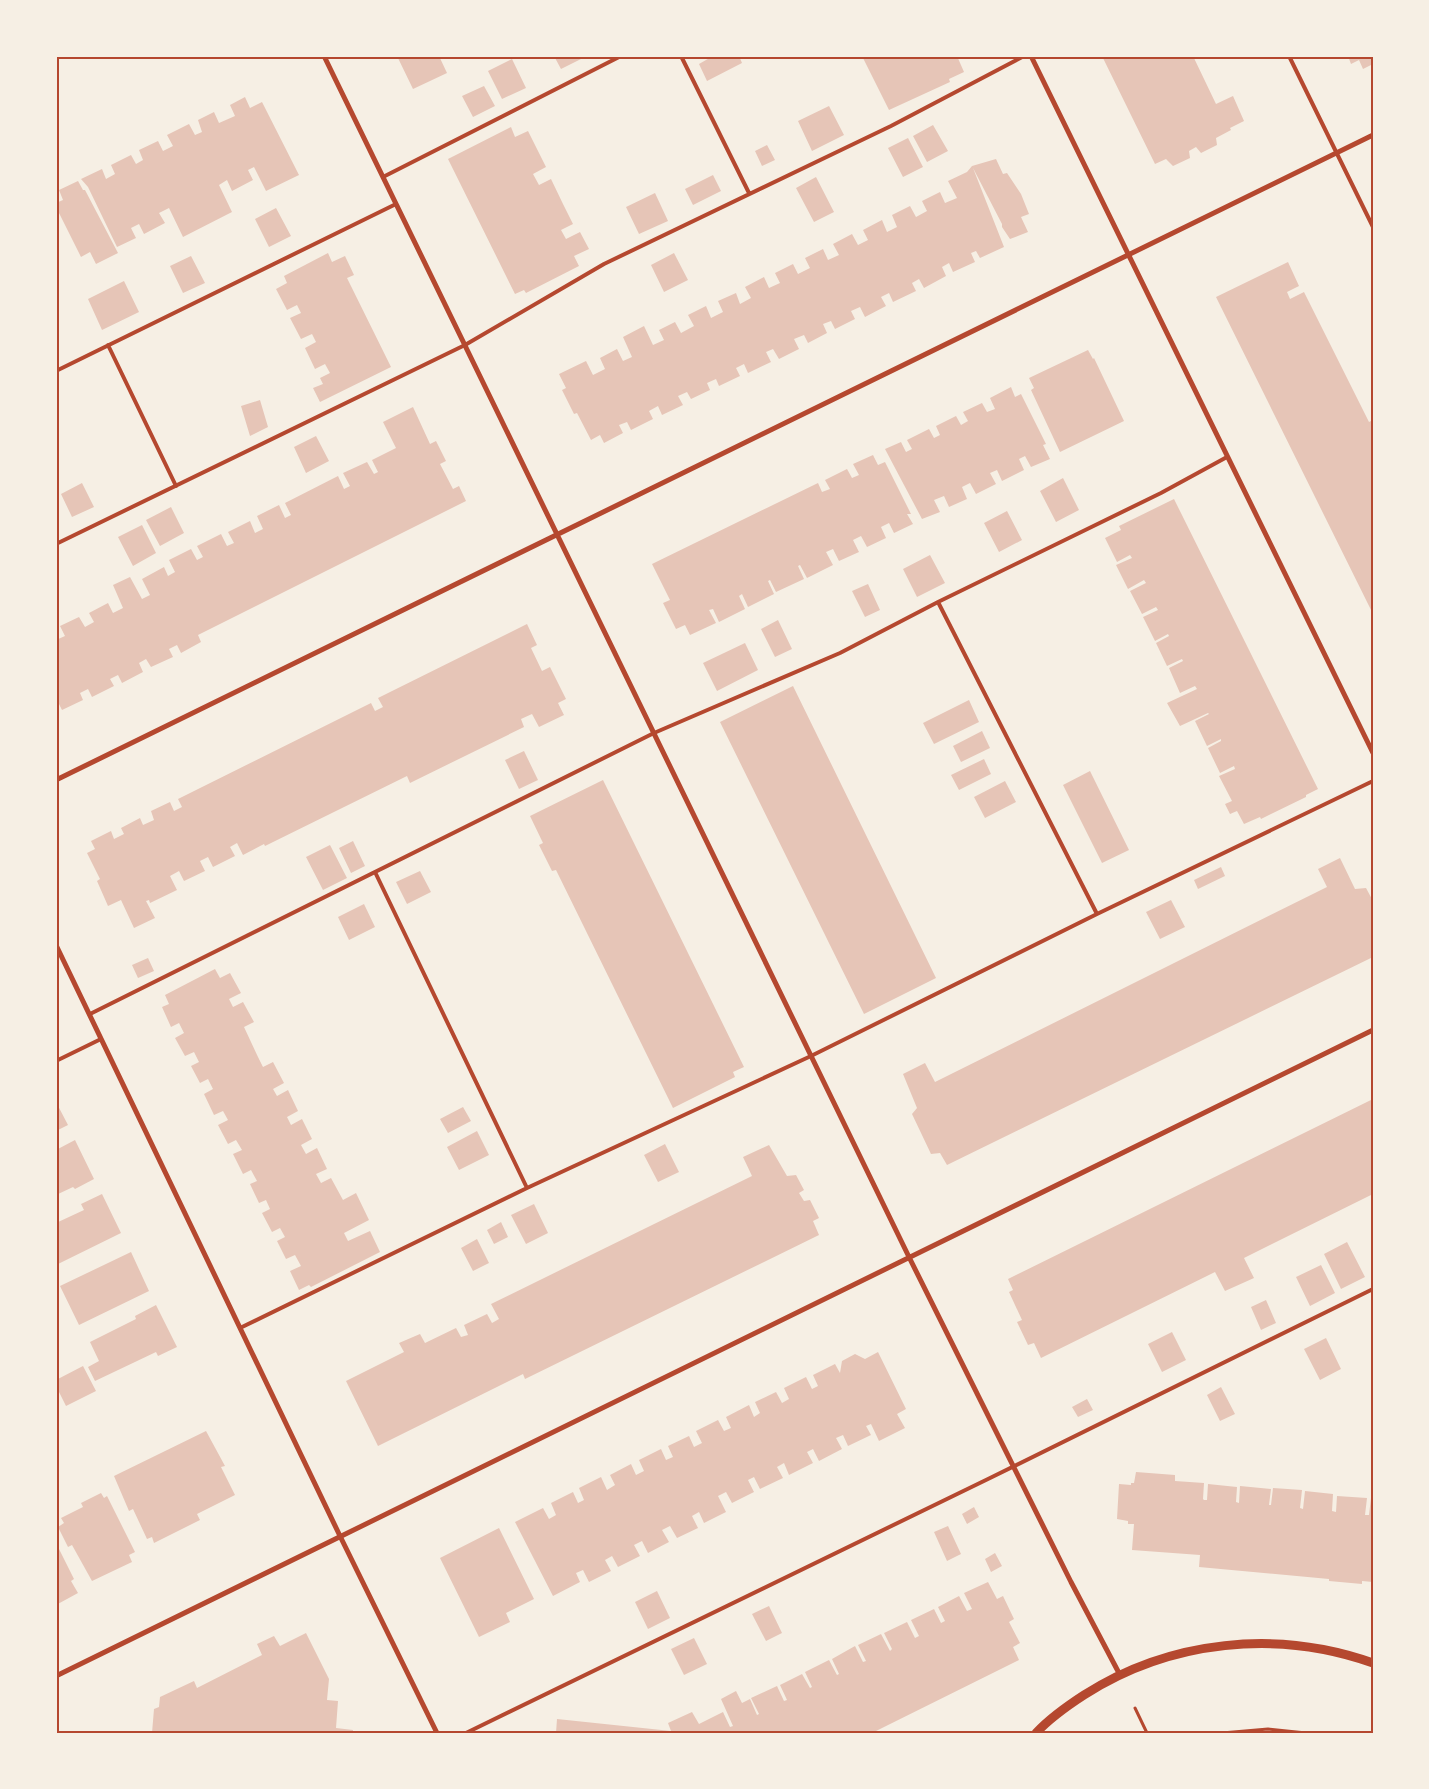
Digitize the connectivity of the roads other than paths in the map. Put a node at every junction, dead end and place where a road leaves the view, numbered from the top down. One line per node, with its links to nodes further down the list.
1 (324, 56): 9 (street)
2 (620, 56): 9 (lane)
3 (681, 56): 10 (lane)
4 (1024, 56): 10 (lane)
5 (1031, 56): 13 (street)
6 (1289, 56): 8 (lane)
7 (1373, 134): 8 (street)
8 (1336, 152): 12 (lane); 13 (street)
9 (383, 176): 11 (street)
10 (749, 193): 15 (lane)
11 (396, 204): 14 (lane); 15 (street)
12 (1373, 227)
13 (1128, 255): 17 (street); 19 (street)
14 (108, 345): 16 (lane); 18 (lane)
15 (465, 345): 18 (lane); 19 (street)
16 (56, 371)
17 (1227, 457): 21 (lane); 23 (street)
18 (176, 486): 20 (lane)
19 (557, 534): 22 (street); 24 (street)
20 (56, 544)
21 (938, 602): 22 (lane); 27 (lane)
22 (654, 733): 26 (lane); 32 (street)
23 (1373, 753)
24 (56, 780)
25 (1373, 782): 27 (lane)
26 (375, 872): 29 (lane); 34 (lane)
27 (1096, 914): 32 (lane)
28 (56, 945): 29 (street)
29 (90, 1014): 31 (street)
30 (1373, 1030): 35 (street)
31 (101, 1039): 33 (lane); 37 (street)
32 (811, 1056): 34 (lane); 35 (street)
33 (56, 1061)
34 (527, 1188): 37 (lane)
35 (909, 1257): 38 (street); 39 (street)
36 (1373, 1289): 38 (lane)
37 (240, 1328): 39 (street)
38 (1013, 1467): 41 (street); 44 (lane)
39 (340, 1536): 42 (street); 43 (street)
40 (1373, 1663): 41 (street)
41 (1120, 1675): 45 (street)
42 (56, 1676)
43 (437, 1733)
44 (466, 1733)
45 (1036, 1733)

